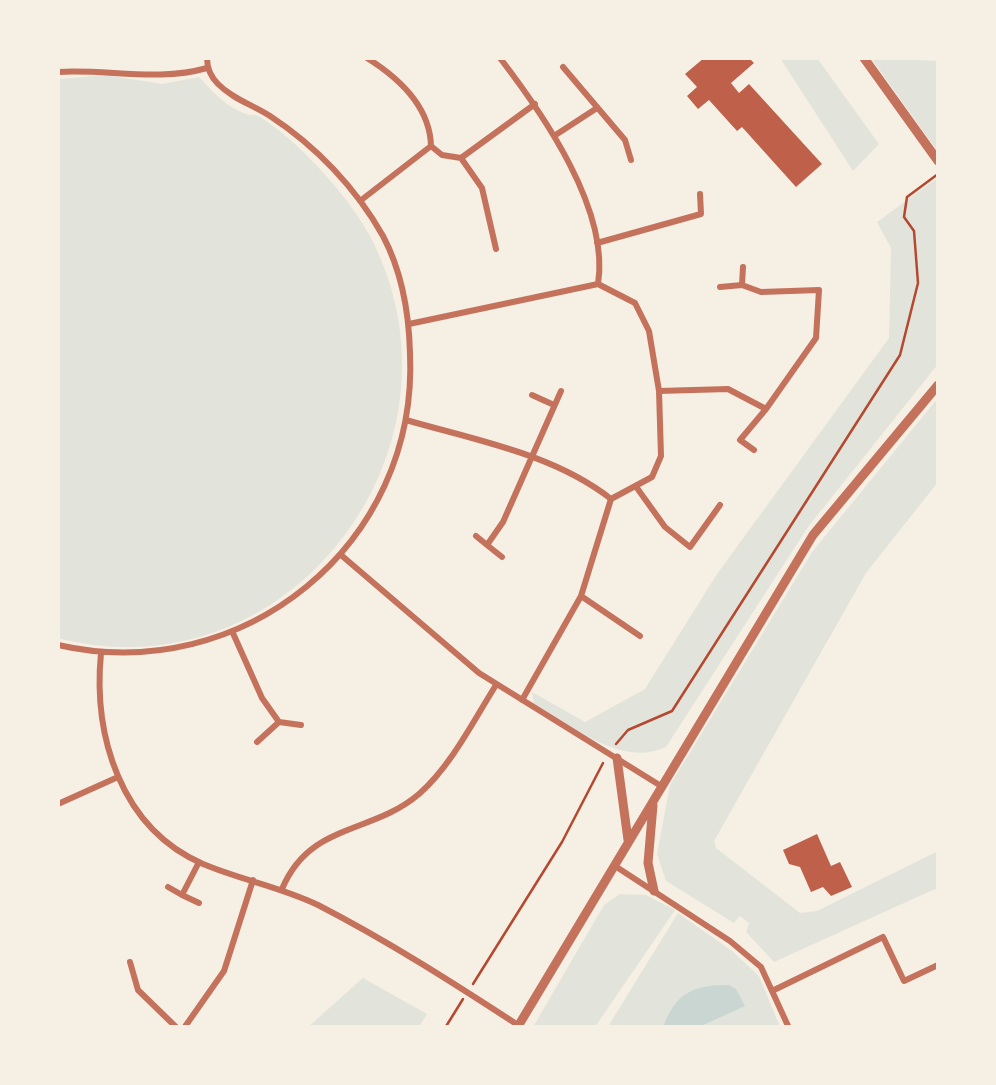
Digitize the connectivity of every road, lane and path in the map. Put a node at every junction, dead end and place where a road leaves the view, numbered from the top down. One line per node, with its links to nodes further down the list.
1 (207, 58): 6 (street)
2 (367, 58): 11 (street)
3 (500, 58): 8 (street)
4 (864, 58): 14 (street)
5 (564, 67): 9 (street)
6 (208, 68): 7 (street); 17 (street)
7 (58, 72)
8 (535, 104): 10 (street); 12 (street)
9 (597, 108): 10 (street); 13 (street)
10 (554, 136): 18 (street)
11 (431, 146): 12 (street); 17 (street)
12 (461, 158): 19 (street)
13 (630, 160)
14 (938, 161)
15 (938, 174): 51 (path)
16 (700, 194): 18 (street)
17 (360, 201): 24 (street)
18 (598, 243): 21 (street)
19 (496, 249)
20 (742, 267): 22 (street)
21 (598, 284): 24 (street); 27 (street)
22 (742, 286): 23 (street); 30 (street)
23 (720, 287)
24 (409, 324): 31 (street)
25 (938, 385): 53 (street)
26 (561, 391): 29 (street)
27 (659, 392): 30 (street); 34 (street)
28 (532, 395): 29 (street)
29 (554, 405): 33 (street)
30 (766, 409): 32 (street)
31 (406, 420): 33 (street); 39 (street)
32 (754, 450)
33 (531, 459): 35 (street); 38 (street)
34 (636, 488): 35 (street); 36 (street)
35 (612, 499): 41 (street)
36 (720, 504)
37 (476, 536): 38 (street)
38 (487, 545): 40 (street)
39 (341, 555): 42 (street); 46 (street)
40 (502, 557)
41 (581, 596): 43 (street); 47 (street)
42 (232, 631): 45 (street); 48 (street)
43 (640, 636)
44 (58, 645): 45 (street)
45 (102, 653): 52 (street)
46 (496, 685): 47 (street); 61 (street)
47 (522, 700): 51 (street)
48 (279, 722): 49 (street); 50 (street)
49 (301, 725)
50 (257, 742)
51 (613, 756): 53 (street); 56 (street); 68 (path)
52 (118, 777): 55 (street); 57 (street)
53 (661, 786): 54 (street)
54 (654, 797): 56 (street); 62 (street)
55 (58, 804)
56 (628, 840): 58 (street)
57 (199, 862): 59 (street); 63 (street)
58 (614, 865): 62 (street); 71 (street)
59 (253, 880): 61 (street); 69 (street)
60 (168, 887): 63 (street)
61 (282, 889): 68 (street)
62 (654, 891): 67 (street)
63 (182, 894): 64 (street)
64 (199, 903)
65 (130, 962): 69 (street)
66 (938, 964): 67 (street)
67 (772, 991): 72 (street)
68 (468, 992): 70 (path); 71 (street)
69 (181, 1028)
70 (445, 1028)
71 (520, 1028)
72 (789, 1028)

